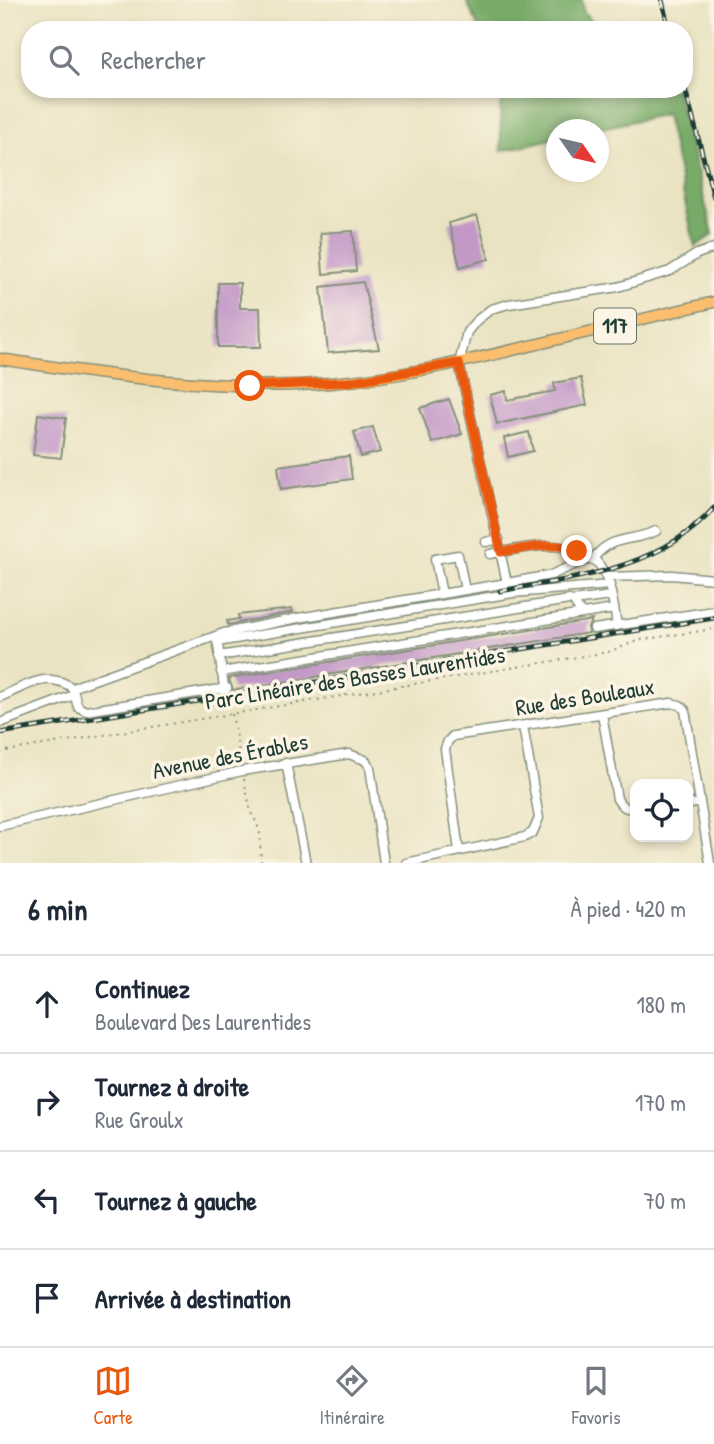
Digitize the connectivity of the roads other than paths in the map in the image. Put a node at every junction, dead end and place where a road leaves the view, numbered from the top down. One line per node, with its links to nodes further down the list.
1 (714, 248): 4 (street)
2 (714, 302): 4 (main road, 117)
3 (0, 359): 4 (main road, 117)
4 (459, 363): 7 (street)
5 (656, 531): 9 (street)
6 (486, 542): 7 (street)
7 (500, 546): 8 (street); 10 (street); 13 (street)
8 (490, 554)
9 (593, 559): 10 (street); 12 (street)
10 (583, 561): 13 (street)
11 (714, 579): 12 (street)
12 (608, 581): 16 (street); 23 (street)
13 (507, 583): 14 (street)
14 (464, 590): 15 (street); 15 (street)
15 (442, 594): 23 (street)
16 (611, 596): 17 (street); 18 (street)
17 (573, 601): 20 (street); 24 (street)
18 (614, 609): 20 (street); 21 (street)
19 (714, 611): 21 (street)
20 (582, 614): 25 (street)
21 (617, 626): 22 (street)
22 (594, 629)
23 (217, 639): 24 (street); 27 (street)
24 (219, 656): 25 (street)
25 (221, 672): 26 (street)
26 (225, 688): 27 (street); 29 (street)
27 (74, 692): 28 (street); 31 (street)
28 (0, 697)
29 (226, 701)
30 (603, 714): 32 (street, Rue des Bouleaux); 34 (street, Rue des Bouleaux); 36 (street)
31 (0, 723)
32 (523, 726): 38 (street); 38 (street, Rue des Bouleaux)
33 (286, 763): 37 (street, Avenue des Érables); 39 (street); 40 (street, Avenue des Érables)
34 (699, 803): 35 (street); 42 (street, Rue des Bouleaux)
35 (693, 804)
36 (630, 809)
37 (0, 826)
38 (459, 851): 41 (street)
39 (306, 863)
40 (384, 863)
41 (406, 863)
42 (710, 863)

